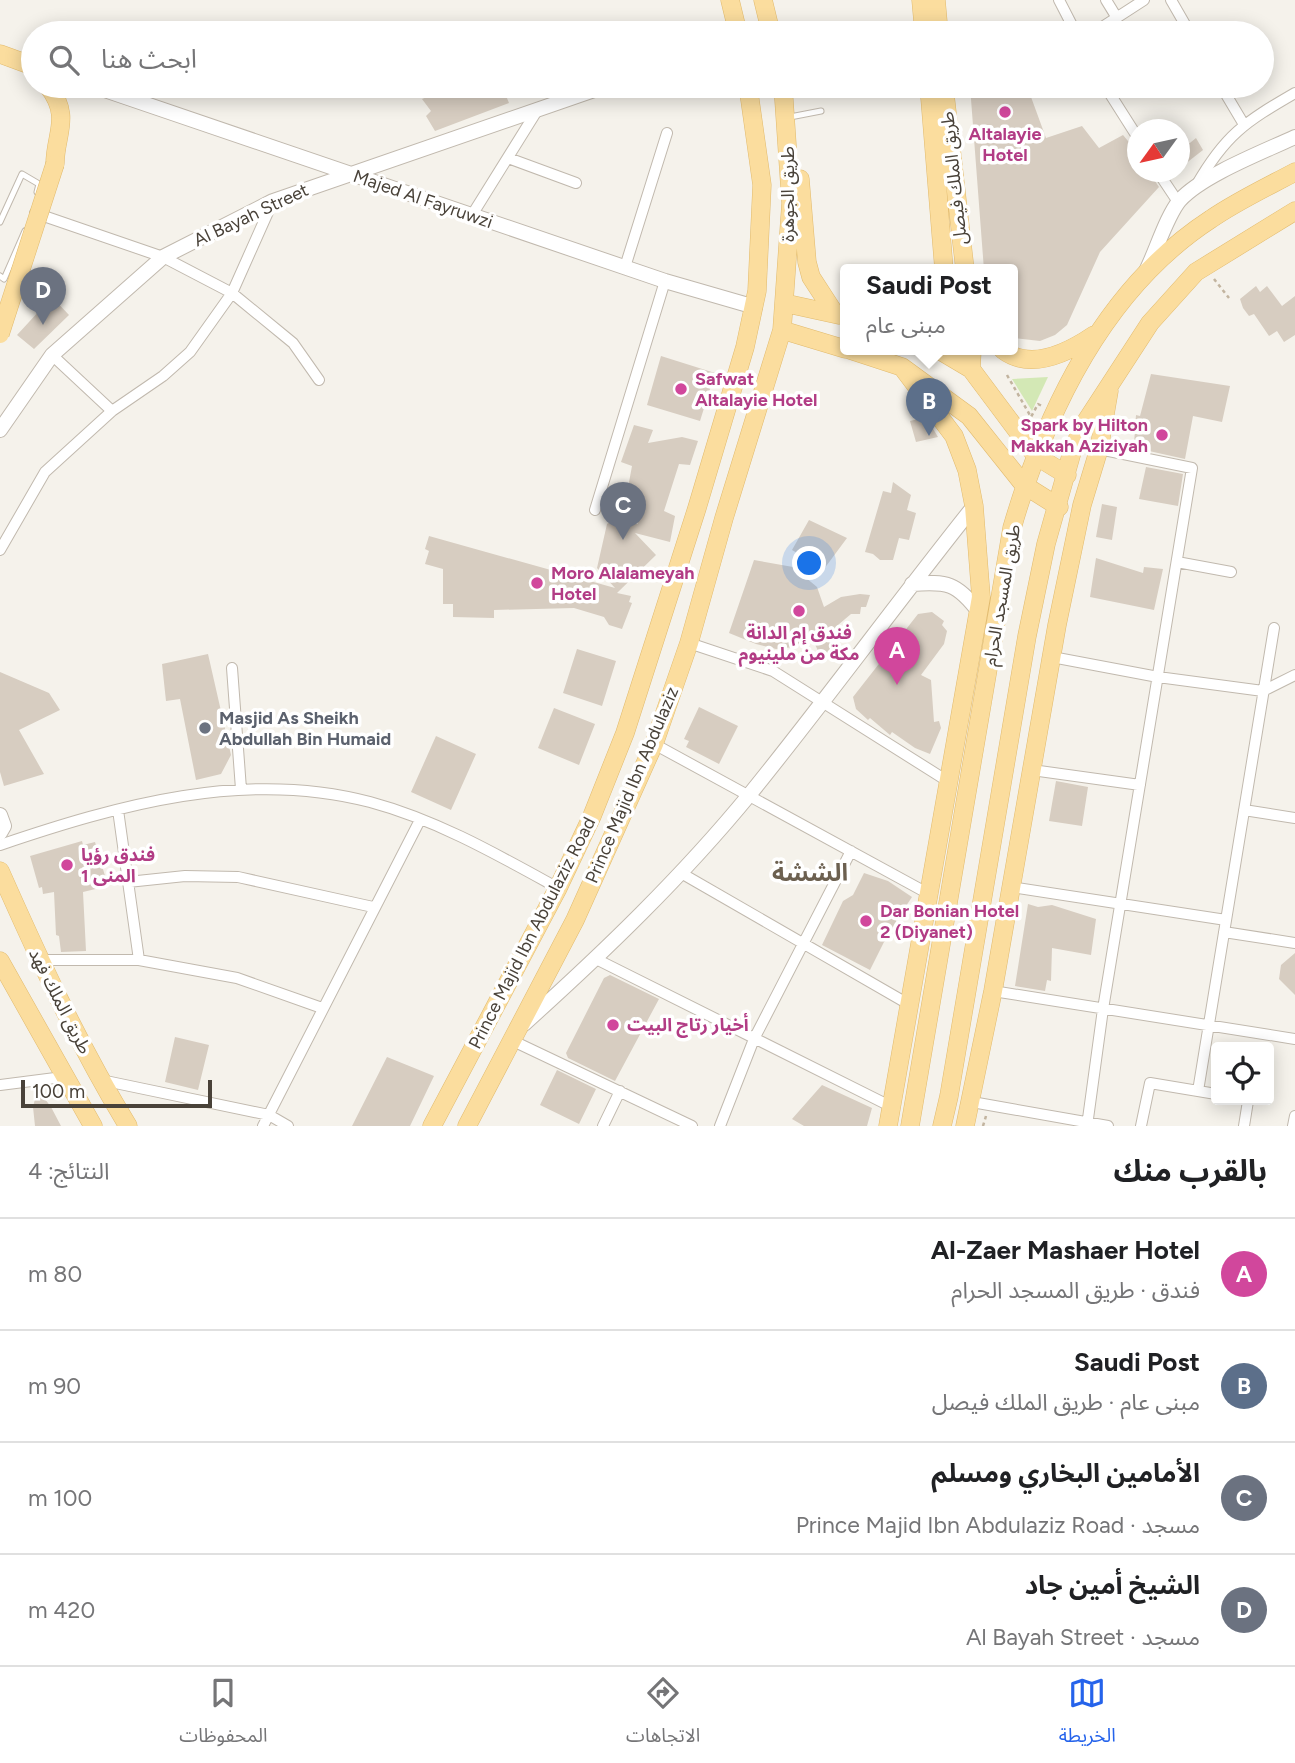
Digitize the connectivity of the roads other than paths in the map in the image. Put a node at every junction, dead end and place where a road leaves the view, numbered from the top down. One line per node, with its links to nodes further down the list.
1 (730, 0): 9 (main road)
2 (763, 0): 10 (main road)
3 (933, 0): 11 (main road); 12 (main road)
4 (1059, 0): 13 (street)
5 (1106, 0): 8 (street)
6 (1144, 0): 8 (street)
7 (1171, 0): 15 (street)
8 (1117, 18): 14 (street)
9 (735, 21)
10 (768, 21)
11 (927, 21)
12 (937, 21)
13 (1070, 21)
14 (1112, 21)
15 (1183, 21)
16 (0, 54): 17 (main road)
17 (21, 62)
18 (1295, 93): 32 (street)
19 (55, 98): 61 (main road, bridge)
20 (128, 98): 38 (street, Majed Al Fayruwzi)
21 (571, 98): 28 (street, Al Bayah Street)
22 (750, 98): 57 (main road, Prince Majid Ibn Abdulaziz Road)
23 (784, 98): 30 (main road, طريق الجوهرة)
24 (930, 98): 49 (main road, طريق الملك فيصل)
25 (945, 98): 50 (main road, طريق الملك فيصل)
26 (1113, 98): 31 (street)
27 (1228, 98): 32 (street)
28 (538, 109): 36 (street); 38 (street, Al Bayah Street)
29 (821, 111): 30 (lane)
30 (787, 118): 35 (main road, طريق الجوهرة)
31 (1127, 121)
32 (1244, 123): 41 (street)
33 (667, 133): 51 (street)
34 (1295, 137): 41 (street)
35 (788, 141): 56 (main road, طريق الجوهرة); 58 (main road)
36 (508, 158): 40 (street); 46 (street)
37 (1295, 172): 52 (main road, طريق المسجد الحرام)
38 (349, 173): 42 (street, Al Bayah Street); 46 (street, Majed Al Fayruwzi)
39 (1165, 182): 43 (street)
40 (576, 183)
41 (1195, 189): 43 (street)
42 (272, 201): 48 (street, Al Bayah Street); 55 (street)
43 (1178, 202): 52 (street)
44 (1295, 211): 71 (main road, طريق المسجد الحرام)
45 (33, 212): 47 (lane); 48 (street); 53 (lane)
46 (472, 215): 51 (street, Majed Al Fayruwzi)
47 (0, 222)
48 (163, 257): 55 (street); 63 (street, Al Bayah Street)
49 (944, 264)
50 (964, 264)
51 (625, 267): 54 (street, Majed Al Fayruwzi)
52 (1146, 273): 60 (main road, طريق المسجد الحرام)
53 (0, 276)
54 (665, 281): 57 (street, Majed Al Fayruwzi); 81 (street)
55 (232, 293): 70 (street); 72 (street)
56 (784, 303): 58 (main road); 59 (main road, Prince Majid Ibn Abdulaziz)
57 (755, 307): 79 (main road, Prince Majid Ibn Abdulaziz Road)
58 (840, 315)
59 (782, 330): 62 (main road); 82 (main road, Prince Majid Ibn Abdulaziz)
60 (1099, 331): 67 (main road); 75 (main road, طريق المسجد الحرام)
61 (0, 334)
62 (840, 347)
63 (52, 355): 72 (street); 73 (street, Al Bayah Street)
64 (865, 355): 68 (main road)
65 (947, 355): 69 (main road)
66 (972, 355): 69 (main road)
67 (1013, 355)
68 (902, 367): 77 (main road); 78 (main road)
69 (971, 369): 75 (main road)
70 (319, 380)
71 (1110, 386): 74 (main road); 76 (main road, طريق المسجد الحرام)
72 (112, 411): 83 (street)
73 (0, 430)
74 (1099, 449): 84 (street); 90 (main road)
75 (1036, 456): 76 (main road); 77 (main road, طريق المسجد الحرام)
76 (1067, 475): 80 (main road, طريق المسجد الحرام)
77 (1024, 485): 80 (main road); 113 (main road, طريق المسجد الحرام)
78 (974, 506): 86 (street); 87 (main road)
79 (697, 508): 82 (main road); 116 (main road, Prince Majid Ibn Abdulaziz Road)
80 (1059, 508): 157 (main road, طريق المسجد الحرام)
81 (595, 510)
82 (724, 518): 89 (main road, Prince Majid Ibn Abdulaziz)
83 (0, 550)
84 (1177, 562): 85 (street); 93 (street)
85 (1231, 572)
86 (912, 584): 87 (street); 95 (street)
87 (979, 612): 98 (main road)
88 (1273, 628): 94 (street)
89 (689, 643): 95 (street); 96 (main road, Prince Majid Ibn Abdulaziz)
90 (1052, 657): 93 (street); 97 (main road)
91 (232, 668): 100 (street)
92 (1295, 676): 94 (street)
93 (1158, 677): 94 (street); 99 (street)
94 (1263, 691): 103 (street)
95 (823, 700): 98 (street); 101 (street)
96 (654, 744): 101 (street); 131 (main road, Prince Majid Ibn Abdulaziz)
97 (1032, 769): 99 (street); 115 (main road)
98 (949, 782): 114 (main road)
99 (1140, 785): 117 (street)
100 (241, 789): 102 (street); 106 (street)
101 (749, 795): 109 (street); 111 (street)
102 (118, 810): 108 (street); 112 (street)
103 (1244, 810): 105 (street); 119 (street)
104 (0, 815): 107 (street)
105 (1295, 818)
106 (420, 820): 116 (street); 118 (street)
107 (0, 833)
108 (0, 845)
109 (850, 851): 114 (street); 120 (street)
110 (0, 871): 123 (main road, طريق الملك فهد)
111 (681, 873): 120 (street); 122 (street)
112 (128, 882): 118 (street); 124 (street)
113 (952, 883): 114 (main road); 156 (main road, طريق المسجد الحرام)
114 (931, 886): 127 (main road)
115 (1011, 887): 117 (street); 126 (main road)
116 (558, 888): 150 (main road, Prince Majid Ibn Abdulaziz Road)
117 (1121, 904): 119 (street); 129 (street)
118 (373, 907): 128 (street)
119 (1225, 926): 121 (street); 130 (street)
120 (802, 941): 127 (street); 132 (street)
121 (1295, 943)
122 (596, 959): 131 (street); 132 (street)
123 (38, 960): 124 (street); 135 (main road, طريق الملك فهد)
124 (139, 960): 128 (street)
125 (0, 962): 134 (main road, طريق الملك فهد)
126 (993, 992): 129 (street); 140 (main road)
127 (910, 1004): 142 (main road)
128 (322, 1009): 143 (street)
129 (1103, 1009): 130 (street); 145 (street)
130 (1209, 1025): 133 (street); 138 (street)
131 (513, 1036): 137 (street); 151 (main road, Prince Majid Ibn Abdulaziz)
132 (754, 1039): 142 (street); 154 (street)
133 (1295, 1039)
134 (63, 1077): 136 (street); 146 (main road, طريق الملك فهد)
135 (99, 1079): 143 (street); 147 (main road, طريق الملك فهد)
136 (0, 1085)
137 (620, 1091): 152 (street); 153 (street)
138 (1198, 1091): 139 (street); 160 (street)
139 (1211, 1093)
140 (972, 1102): 145 (street); 158 (main road)
141 (1247, 1105): 161 (street)
142 (892, 1107): 155 (main road)
143 (269, 1115): 148 (street); 149 (street)
144 (1295, 1116): 162 (street)
145 (1088, 1124): 159 (street)
146 (93, 1126)
147 (128, 1126)
148 (263, 1126)
149 (288, 1126)
150 (432, 1126)
151 (467, 1126)
152 (603, 1126)
153 (692, 1126)
154 (720, 1126)
155 (888, 1126)
156 (910, 1126)
157 (942, 1126)
158 (965, 1126)
159 (1108, 1126)
160 (1141, 1126)
161 (1244, 1126)
162 (1293, 1126)

